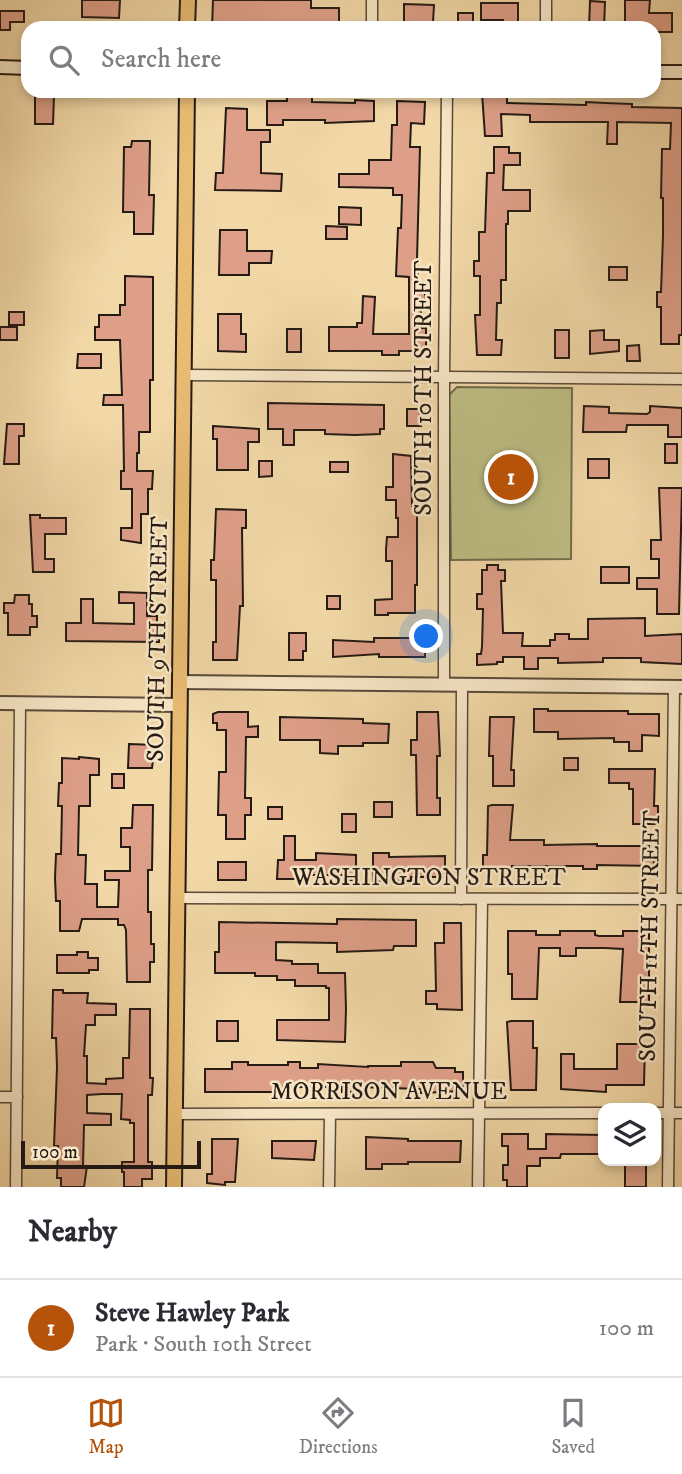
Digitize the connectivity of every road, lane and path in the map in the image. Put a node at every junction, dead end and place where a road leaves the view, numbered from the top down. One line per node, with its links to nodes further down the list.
1 (188, 0): 4 (main road)
2 (372, 0): 5 (street)
3 (546, 0): 6 (street)
4 (187, 21)
5 (372, 21)
6 (546, 21)
7 (0, 67): 8 (street)
8 (21, 68)
9 (661, 72): 10 (street)
10 (682, 72)
11 (187, 98): 13 (main road, SOUTH 9TH STREET)
12 (447, 98): 14 (street, SOUTH 10TH STREET)
13 (185, 375): 14 (street); 16 (main road, SOUTH 9TH STREET)
14 (444, 377): 15 (street); 17 (street, SOUTH 10TH STREET)
15 (682, 379)
16 (180, 682): 17 (street); 22 (main road, SOUTH 9TH STREET)
17 (444, 684): 18 (street)
18 (462, 684): 19 (street); 24 (street)
19 (678, 687): 26 (street, SOUTH 11TH STREET)
20 (0, 703): 21 (street)
21 (20, 704): 22 (street); 28 (street)
22 (180, 705): 23 (main road, SOUTH 9TH STREET)
23 (177, 898): 24 (street, WASHINGTON STREET); 34 (main road, SOUTH 9TH STREET)
24 (461, 899): 25 (street, WASHINGTON STREET)
25 (482, 899): 26 (street, WASHINGTON STREET); 29 (street)
26 (676, 900): 32 (street, SOUTH 11TH STREET)
27 (0, 1097): 28 (street)
28 (17, 1097): 36 (street)
29 (478, 1113): 30 (street, MORRISON AVENUE); 35 (street, MORRISON AVENUE); 39 (street)
30 (598, 1113)
31 (661, 1113): 32 (street)
32 (669, 1113): 33 (street); 40 (street, SOUTH 11TH STREET)
33 (682, 1113)
34 (175, 1114): 35 (street, MORRISON AVENUE); 37 (main road, SOUTH 9TH STREET)
35 (330, 1114): 38 (street)
36 (16, 1187)
37 (174, 1187)
38 (330, 1187)
39 (478, 1187)
40 (668, 1187)

